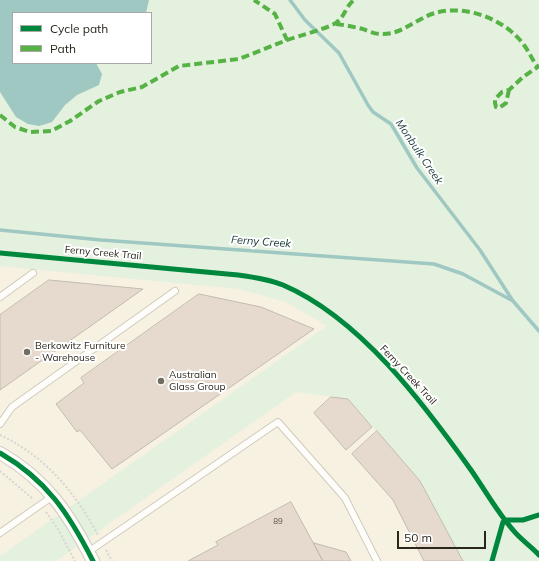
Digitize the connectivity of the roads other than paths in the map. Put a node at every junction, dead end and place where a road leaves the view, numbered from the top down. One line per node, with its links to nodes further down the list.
1 (33, 273): 3 (lane)
2 (175, 291): 4 (lane)
3 (0, 297)
4 (0, 424)
5 (0, 453): 6 (street)
6 (53, 496): 7 (lane); 8 (street)
7 (0, 533)
8 (91, 558): 9 (lane)
9 (377, 561)

